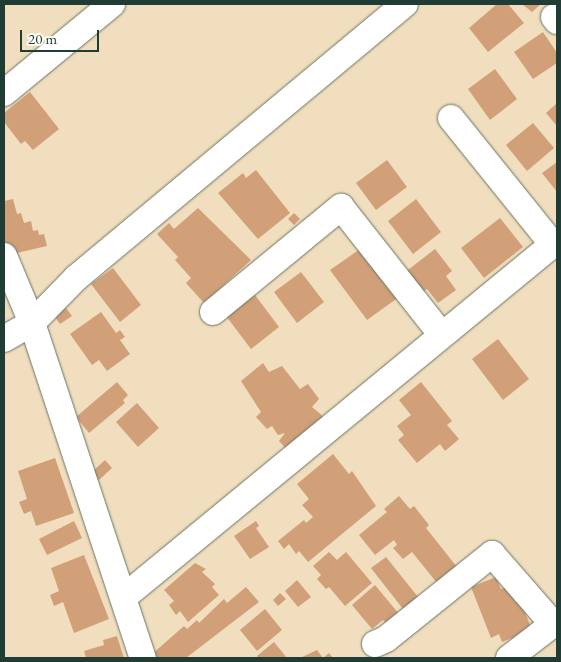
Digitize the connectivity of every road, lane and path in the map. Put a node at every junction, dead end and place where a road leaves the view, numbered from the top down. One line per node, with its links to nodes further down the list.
1 (112, 4): 3 (street)
2 (405, 4): 8 (street)
3 (4, 93)
4 (451, 118): 5 (street)
5 (555, 243): 9 (street)
6 (4, 256): 8 (street)
7 (213, 312): 9 (street)
8 (32, 323): 10 (street); 11 (street)
9 (441, 334): 11 (street)
10 (4, 339)
11 (124, 597): 14 (street)
12 (555, 622): 13 (street); 15 (street)
13 (375, 644)
14 (143, 658)
15 (509, 658)

